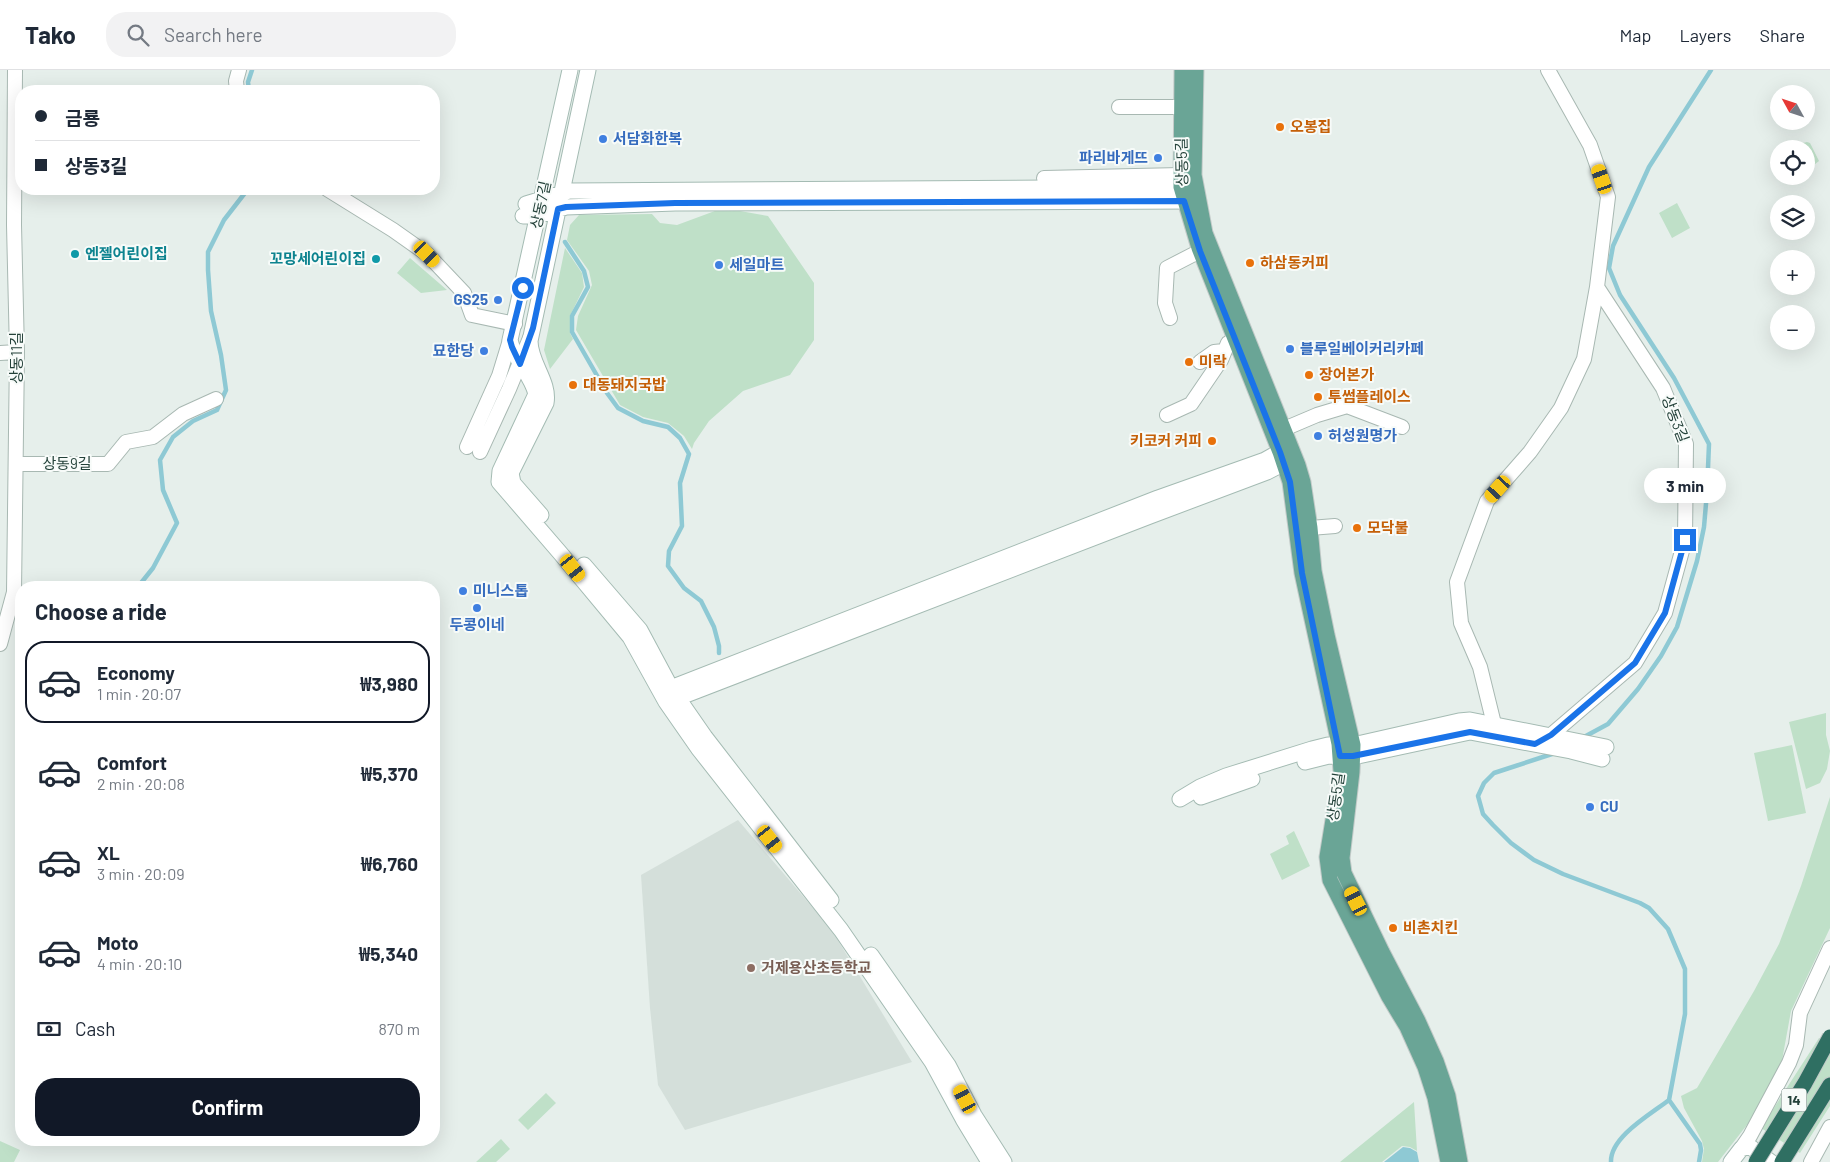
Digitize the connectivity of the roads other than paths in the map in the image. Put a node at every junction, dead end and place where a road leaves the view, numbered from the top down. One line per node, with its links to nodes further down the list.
1 (15, 70): 26 (street, 상동11길)
2 (239, 70): 8 (street)
3 (570, 70): 15 (street, 상동7길)
4 (588, 70): 13 (street, 상동7길)
5 (1182, 70): 10 (main road, 상동5길)
6 (1196, 70): 12 (main road, 상동5길)
7 (1548, 70): 19 (street)
8 (236, 85)
9 (1119, 107): 10 (street)
10 (1182, 107): 12 (main road, 상동5길)
11 (1044, 178): 12 (street)
12 (1188, 190): 13 (street); 16 (street); 18 (main road, 상동5길); 35 (main road, 상동5길)
13 (562, 192): 15 (street); 16 (street, 상동7길)
14 (337, 195): 21 (street)
15 (540, 208): 16 (street); 17 (street); 21 (street, 상동7길)
16 (558, 209): 22 (street, 상동7길)
17 (524, 210)
18 (1200, 251): 20 (street); 24 (main road, 상동5길)
19 (1596, 287): 42 (street); 43 (street, 상동3길)
20 (1170, 318)
21 (515, 324): 23 (street, 상동7길)
22 (530, 338): 29 (street, 상동7길); 31 (street, 상동7길)
23 (510, 340): 29 (street); 30 (street, 상동7길)
24 (1236, 340): 25 (street); 36 (main road, 상동5길)
25 (1224, 351): 28 (street); 33 (street)
26 (18, 352): 27 (street); 37 (street, 상동11길)
27 (0, 353)
28 (1200, 362)
29 (520, 364): 30 (street, 상동7길); 31 (street)
30 (507, 394): 31 (street)
31 (539, 398): 41 (street)
32 (216, 399): 37 (street, 상동9길)
33 (1167, 415)
34 (1402, 427): 35 (street)
35 (1284, 429): 36 (main road, 상동5길)
36 (1288, 455): 39 (main road, 상동5길); 41 (street); 45 (main road, 상동5길)
37 (16, 464): 40 (street, 상동11길)
38 (1335, 526): 39 (street)
39 (1310, 528): 45 (main road, 상동5길)
40 (0, 644)
41 (669, 695): 52 (street); 53 (street)
42 (1494, 730): 43 (street); 43 (street); 45 (street)
43 (1552, 741): 44 (street)
44 (1571, 745): 44 (street)
45 (1346, 751): 46 (street); 54 (main road, 상동5길); 55 (main road, 상동5길)
46 (1183, 803)
47 (1830, 948): 51 (street)
48 (1830, 1037): 57 (highway, 14, bridge)
49 (1830, 1085): 59 (highway, 14)
50 (1830, 1127): 60 (street)
51 (1741, 1149): 56 (street); 58 (street)
52 (989, 1162)
53 (1004, 1162)
54 (1448, 1162)
55 (1460, 1162)
56 (1731, 1162)
57 (1756, 1162)
58 (1771, 1162)
59 (1782, 1162)
60 (1811, 1162)

